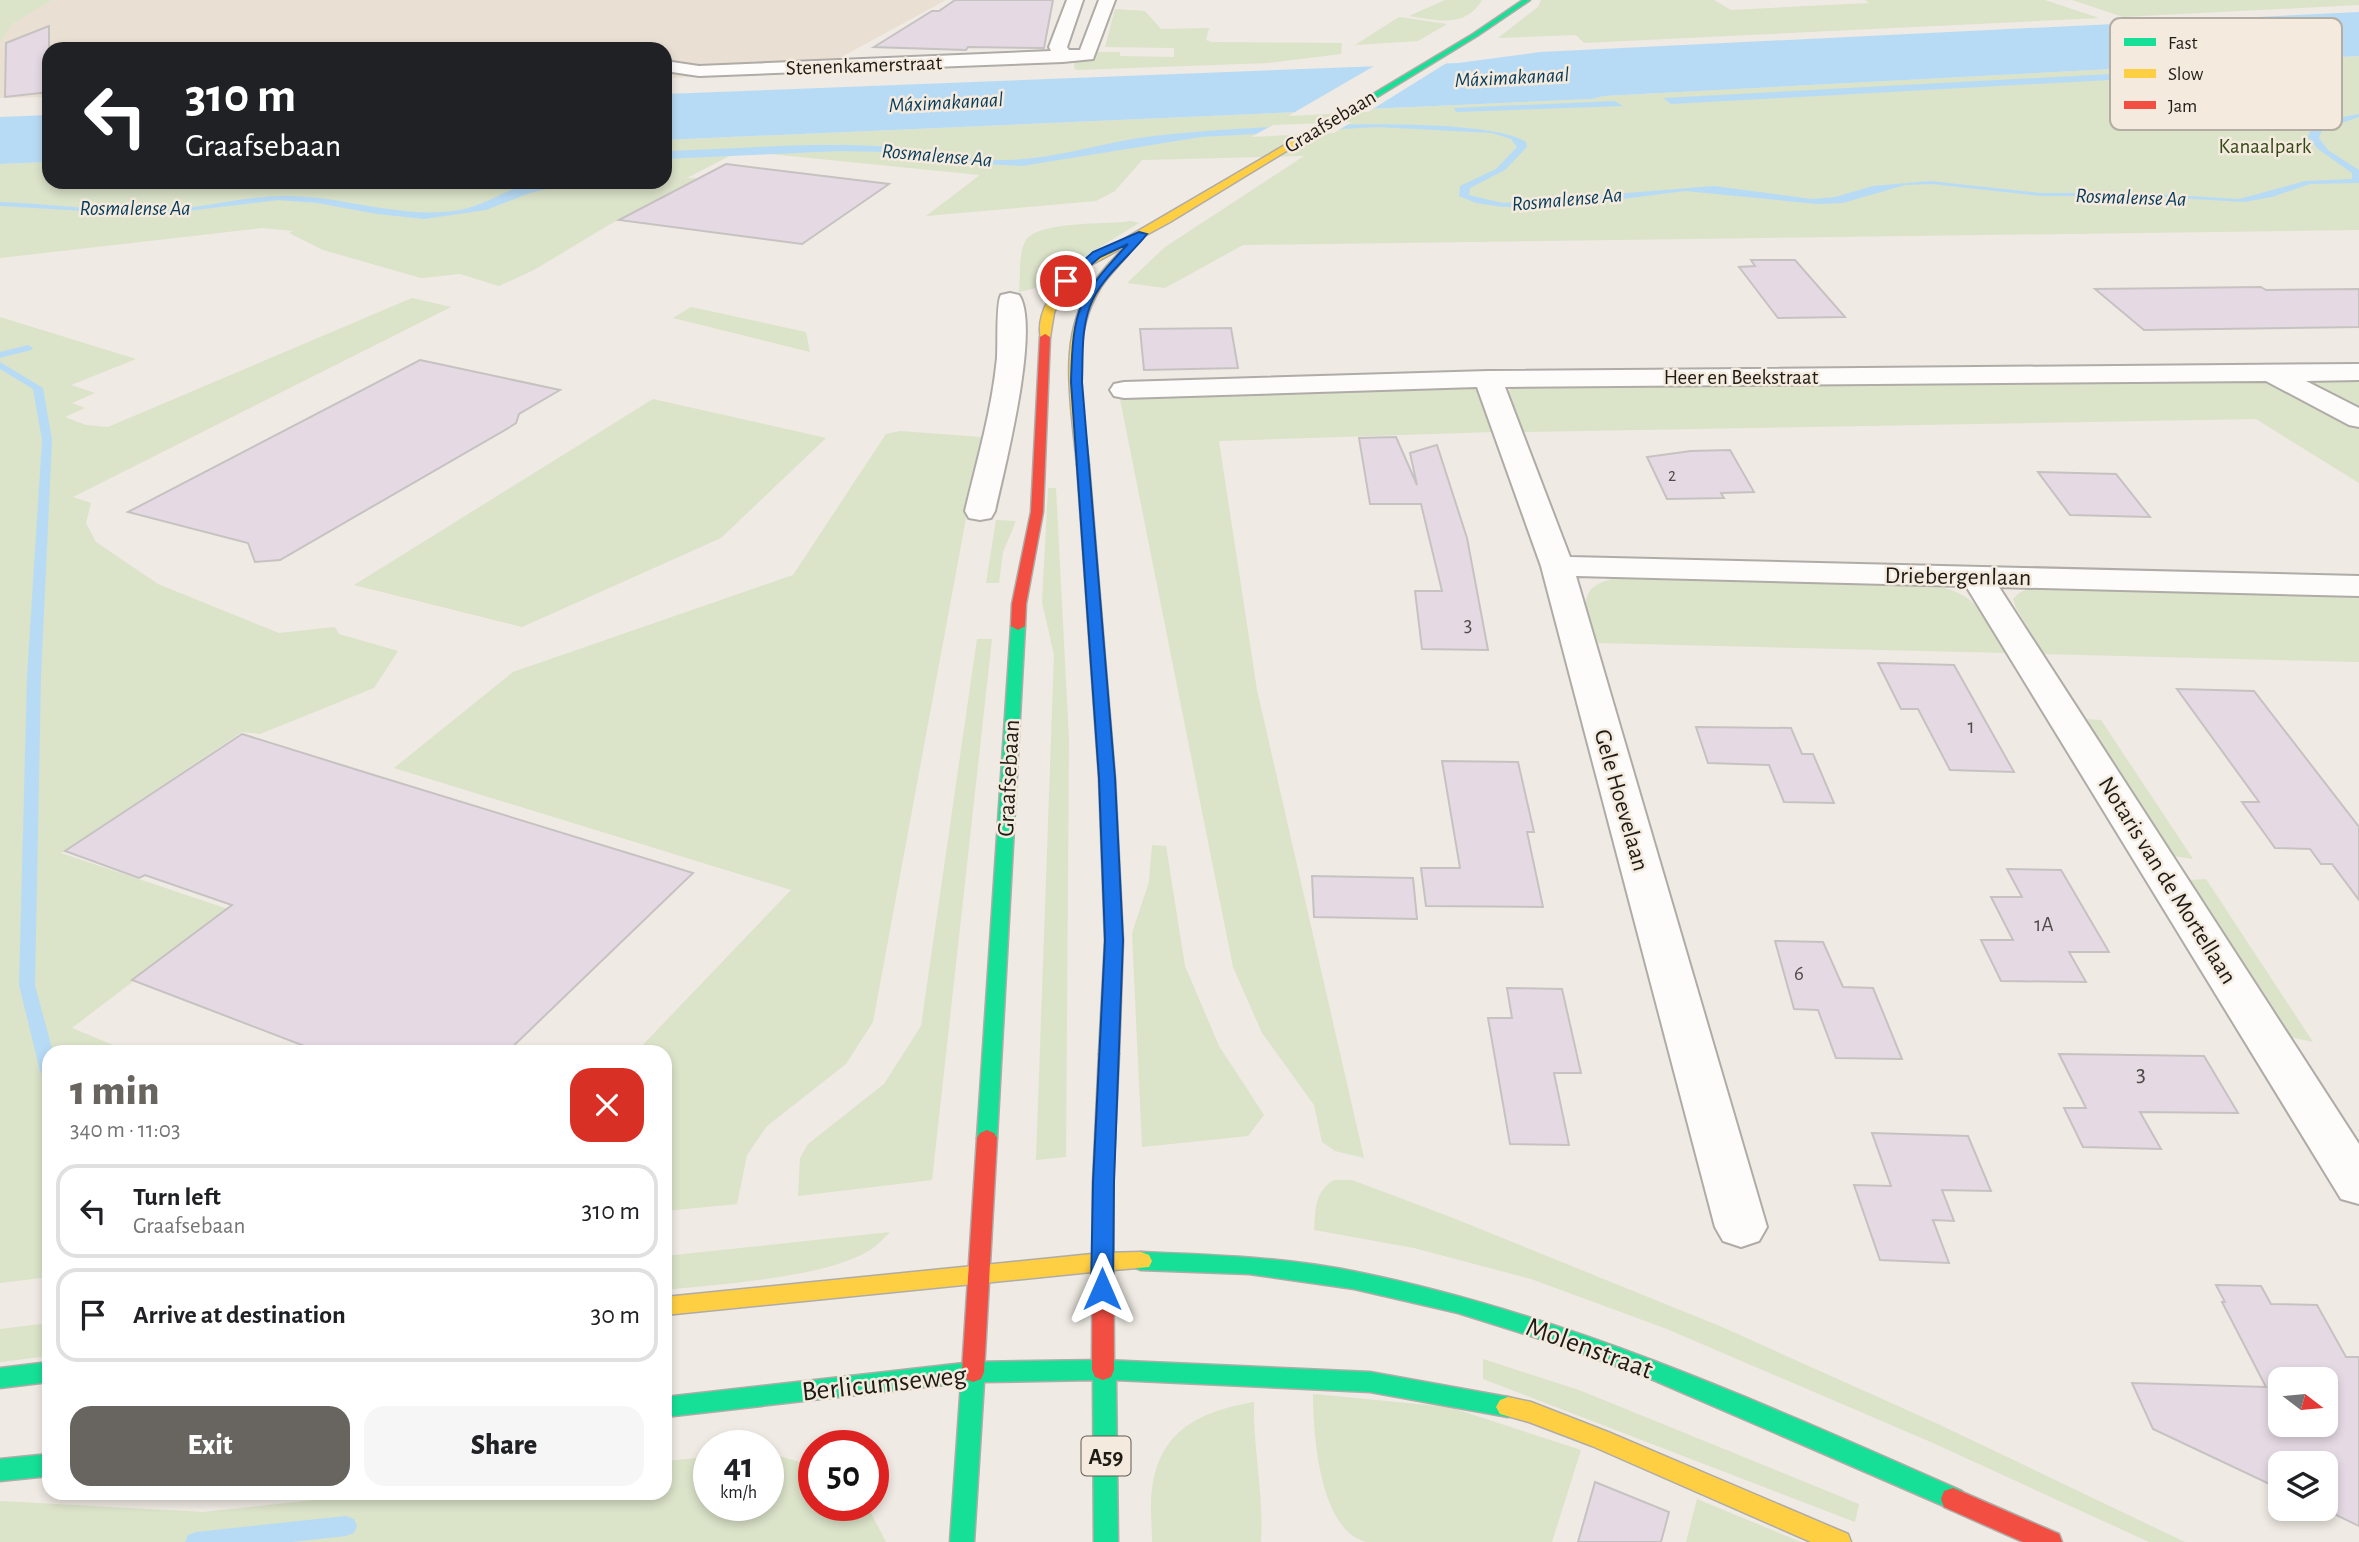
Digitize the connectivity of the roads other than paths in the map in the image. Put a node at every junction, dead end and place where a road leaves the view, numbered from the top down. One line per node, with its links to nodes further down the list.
1 (1075, 0): 4 (street)
2 (1107, 0): 4 (street)
3 (1520, 2): 6 (main road, Graafsebaan)
4 (1063, 57): 5 (street, Stenenkamerstraat)
5 (672, 67)
6 (1143, 234): 19 (main road, Graafsebaan); 20 (main road, Graafsebaan)
7 (1010, 300): 13 (street)
8 (2270, 372): 9 (street, Heer en Beekstraat); 10 (street, Heer en Beekstraat); 12 (street)
9 (2359, 372)
10 (1488, 379): 11 (street, Heer en Beekstraat); 14 (street, Gele Hoevelaan)
11 (1124, 390)
12 (2359, 419)
13 (980, 511)
14 (1557, 566): 15 (street, Driebergenlaan); 18 (street, Gele Hoevelaan)
15 (1976, 576): 16 (street, Driebergenlaan); 17 (street, Notaris van de Mortellaan)
16 (2359, 586)
17 (2359, 1185)
18 (1741, 1227)
19 (1102, 1262): 20 (main road); 22 (main road, Graafsebaan); 32 (main road, Molenstraat)
20 (980, 1272): 21 (main road); 24 (main road, Graafsebaan)
21 (672, 1305)
22 (1103, 1370): 24 (main road, Berlicumseweg); 30 (main road, A59); 31 (main road)
23 (42, 1373): 25 (main road)
24 (974, 1373): 26 (main road, Berlicumseweg); 29 (main road, Graafsebaan)
25 (0, 1378)
26 (672, 1406)
27 (42, 1466): 28 (main road)
28 (0, 1470)
29 (962, 1542)
30 (1106, 1542)
31 (1839, 1542)
32 (2050, 1542)

